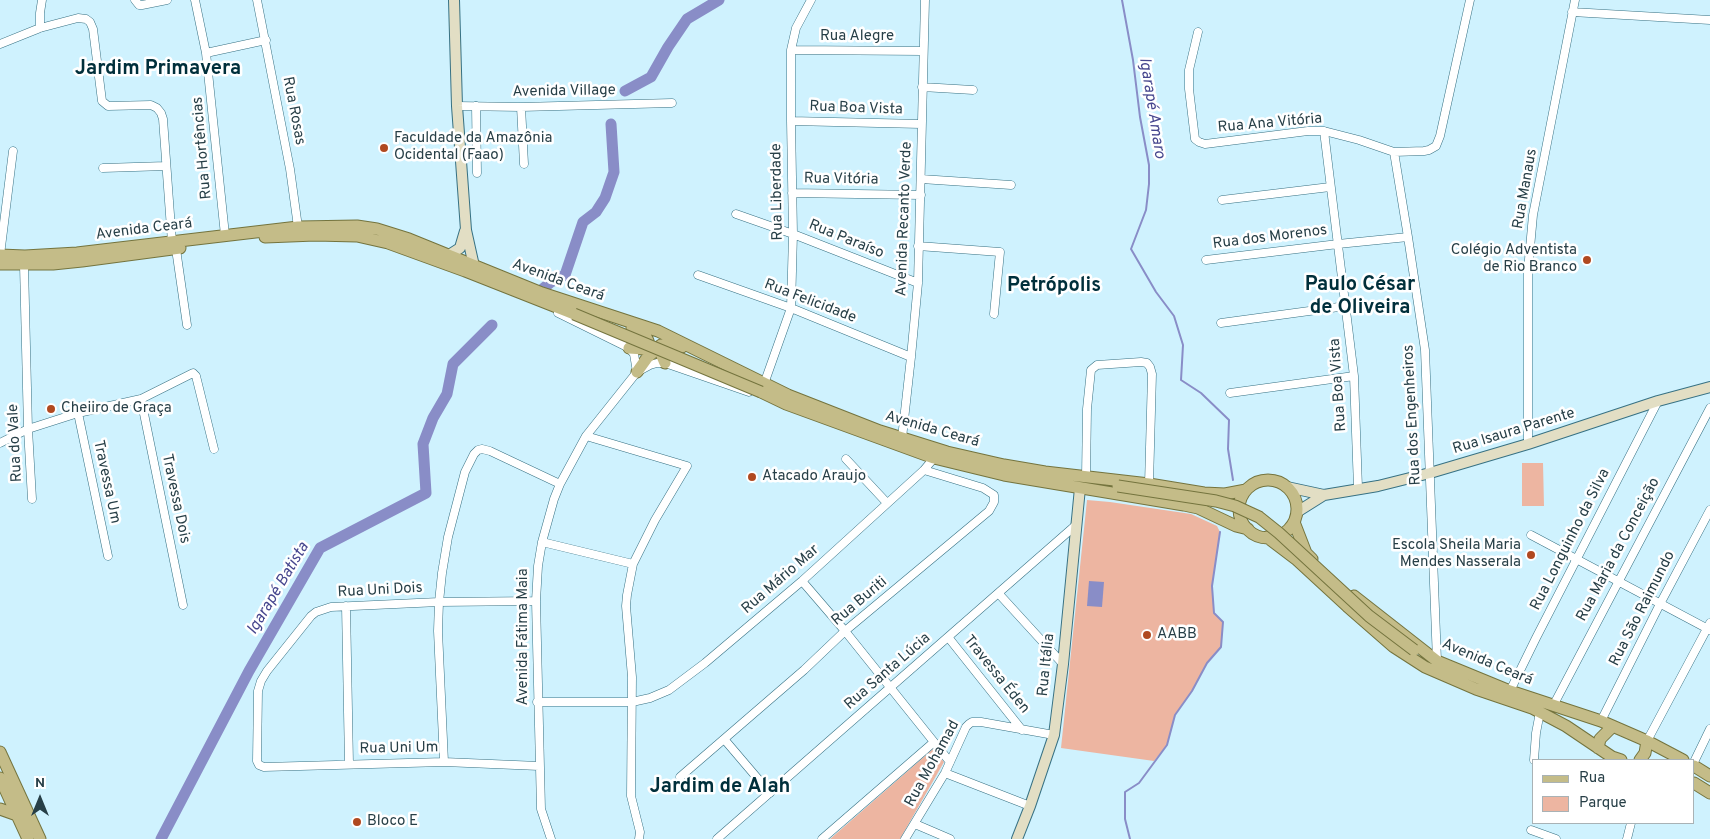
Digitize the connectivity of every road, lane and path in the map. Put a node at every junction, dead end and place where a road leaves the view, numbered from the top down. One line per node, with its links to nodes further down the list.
1 (42, 0): 13 (street)
2 (167, 0): 10 (street)
3 (196, 0): 19 (street, Rua Hortências)
4 (257, 0): 15 (street, Rua Rosas)
5 (454, 0): 23 (street)
6 (811, 0): 17 (street, Rua Liberdade)
7 (924, 0): 18 (street, Avenida Recanto Verde)
8 (1470, 0): 30 (street)
9 (1575, 0): 11 (street, Rua Manaus)
10 (137, 2)
11 (1572, 12): 12 (street); 83 (street, Rua Manaus)
12 (1710, 20)
13 (40, 28): 16 (street); 32 (street)
14 (1198, 32): 28 (street, Rua Ana Vitória)
15 (266, 40): 19 (street); 42 (street, Rua Rosas)
16 (0, 44)
17 (791, 50): 18 (street, Rua Alegre); 26 (street, Rua Liberdade)
18 (923, 51): 20 (street, Avenida Recanto Verde)
19 (206, 53): 45 (street, Rua Hortências)
20 (922, 87): 21 (street); 27 (street, Avenida Recanto Verde)
21 (973, 90)
22 (672, 103): 25 (street, Avenida Village)
23 (457, 106): 24 (street, Avenida Village); 43 (street)
24 (476, 106): 25 (street, Avenida Village); 34 (street)
25 (521, 107): 31 (street)
26 (791, 120): 27 (street, Rua Boa Vista); 38 (street, Rua Liberdade)
27 (921, 124): 35 (street, Avenida Recanto Verde)
28 (1324, 131): 30 (street, Rua Ana Vitória); 37 (street, Rua Boa Vista)
29 (13, 152): 50 (street)
30 (1394, 152): 46 (street, Rua dos Engenheiros)
31 (524, 164)
32 (166, 166): 33 (street); 48 (street)
33 (103, 168)
34 (477, 173)
35 (921, 179): 36 (street); 39 (street, Avenida Recanto Verde)
36 (1011, 185)
37 (1330, 187): 40 (street); 47 (street, Rua Boa Vista)
38 (792, 193): 39 (street, Rua Vitória); 44 (street, Rua Liberdade)
39 (921, 195): 49 (street, Avenida Recanto Verde)
40 (1222, 200)
41 (736, 214): 44 (street, Rua Paraíso)
42 (298, 227): 45 (main road, Avenida Ceará); 51 (main road, Avenida Ceará)
43 (466, 230): 51 (street); 55 (street)
44 (793, 234): 57 (street, Rua Paraíso); 60 (street, Rua Liberdade)
45 (224, 235): 48 (main road, Avenida Ceará)
46 (1408, 237): 47 (street, Rua dos Morenos); 88 (street, Rua dos Engenheiros)
47 (1338, 244): 52 (street, Rua dos Morenos); 59 (street, Rua Boa Vista)
48 (174, 245): 50 (main road, Avenida Ceará); 54 (main road, Avenida Ceará); 58 (main road, Avenida Ceará); 64 (street)
49 (918, 246): 57 (street, Avenida Recanto Verde); 62 (street)
50 (0, 255)
51 (449, 255): 55 (main road, Avenida Ceará)
52 (1206, 260)
53 (0, 264): 54 (main road, Avenida Ceará)
54 (24, 265): 79 (street, Rua do Vale)
55 (474, 266): 61 (main road, Avenida Ceará)
56 (698, 274): 60 (street, Rua Felicidade)
57 (918, 283): 68 (street, Avenida Recanto Verde)
58 (544, 302): 66 (street, Avenida Ceará); 73 (main road, Avenida Ceará, bridge)
59 (1346, 306): 63 (street); 71 (street, Rua Boa Vista)
60 (791, 308): 68 (street, Rua Felicidade); 73 (street, Rua Liberdade)
61 (602, 314): 66 (main road); 67 (main road, Avenida Ceará)
62 (994, 314)
63 (1221, 323)
64 (187, 326)
65 (667, 345): 67 (main road); 69 (main road); 70 (main road)
66 (630, 348): 70 (street)
67 (705, 355): 73 (main road, Avenida Ceará)
68 (912, 357): 81 (street, Avenida Recanto Verde)
69 (665, 363): 70 (street); 73 (street, Avenida Ceará)
70 (637, 372): 80 (street, Avenida Fátima Maia)
71 (1354, 376): 74 (street); 94 (street, Rua Boa Vista)
72 (1710, 387): 76 (street, Rua Isaura Parente)
73 (763, 390): 81 (main road, Avenida Ceará); 85 (main road, Avenida Ceará)
74 (1230, 393)
75 (140, 399): 78 (street); 84 (street); 115 (street, Travessa Dois)
76 (1658, 402): 83 (street, Rua Isaura Parente); 107 (street, Rua Longuinho da Silva)
77 (1710, 408): 109 (street, Rua Maria da Conceição)
78 (78, 413): 79 (street); 106 (street, Travessa Um)
79 (28, 429): 82 (street); 97 (street, Rua do Vale)
80 (586, 436): 90 (street, Avenida Fátima Maia); 108 (street)
81 (902, 438): 89 (main road, Avenida Ceará)
82 (0, 443)
83 (1528, 444): 88 (street, Rua Isaura Parente)
84 (214, 450)
85 (934, 458): 87 (street, Rua Mário Mar); 93 (main road, Avenida Ceará)
86 (846, 459): 98 (street)
87 (924, 470): 98 (street, Rua Mário Mar); 118 (street, Rua Buriti)
88 (1430, 473): 94 (street, Rua Isaura Parente); 120 (street, Rua dos Engenheiros)
89 (1089, 477): 91 (main road); 91 (street); 120 (main road, bridge)
90 (560, 484): 105 (street, Avenida Fátima Maia); 113 (street)
91 (1149, 484): 95 (main road)
92 (1287, 487): 95 (main road); 96 (street, Rua Isaura Parente); 100 (main road)
93 (1080, 488): 101 (street, Rua Itália); 102 (main road, Avenida Ceará)
94 (1358, 488): 96 (street, Rua Isaura Parente)
95 (1246, 490): 102 (main road)
96 (1324, 494): 100 (street, Rua Isaura Parente)
97 (32, 499)
98 (887, 503): 110 (street, Rua Mário Mar)
99 (1710, 510): 114 (street, Rua São Raimundo)
100 (1295, 517): 104 (main road); 120 (main road, Avenida Ceará)
101 (1076, 525): 111 (street, Rua Santa Lúcia); 121 (street, Rua Itália)
102 (1248, 529): 104 (main road)
103 (1531, 535): 107 (street)
104 (1267, 537): 127 (main road, Avenida Ceará)
105 (542, 542): 108 (street); 112 (street, Avenida Fátima Maia)
106 (108, 556)
107 (1577, 560): 109 (street); 123 (street, Rua Longuinho da Silva)
108 (633, 564): 125 (street)
109 (1618, 580): 114 (street); 126 (street, Rua Maria da Conceição)
110 (802, 581): 118 (street); 125 (street, Rua Mário Mar)
111 (998, 594): 119 (street, Rua Santa Lúcia); 121 (street)
112 (536, 601): 113 (street, Rua Uni Dois); 124 (street, Avenida Fátima Maia)
113 (440, 602): 116 (street, Rua Uni Dois); 143 (street)
114 (1660, 604): 117 (street); 128 (street, Rua São Raimundo)
115 (183, 605)
116 (346, 606): 145 (street, Rua Uni Dois); 146 (street)
117 (1709, 627): 134 (street)
118 (845, 631): 122 (street); 133 (street, Rua Buriti)
119 (948, 637): 122 (street, Rua Santa Lúcia); 130 (street, Travessa Éden)
120 (1435, 660): 123 (main road, Avenida Ceará)
121 (1063, 664): 132 (street, Rua Itália)
122 (891, 688): 135 (street); 154 (street, Rua Santa Lúcia)
123 (1510, 691): 126 (main road, Avenida Ceará)
124 (537, 702): 125 (street); 147 (street, Avenida Fátima Maia)
125 (632, 702): 165 (street)
126 (1553, 706): 128 (main road, Avenida Ceará)
127 (1540, 712): 136 (main road, Avenida Ceará); 138 (street)
128 (1601, 721): 129 (main road, Avenida Ceará)
129 (1612, 727): 134 (main road, Avenida Ceará); 136 (main road)
130 (1022, 730): 132 (street, Rua Mohamad); 144 (street, Rua Mohamad)
131 (1710, 730): 142 (street)
132 (1054, 735): 156 (street, Rua Itália)
133 (724, 739): 150 (street, Rua Buriti); 154 (street)
134 (1647, 741): 140 (main road); 141 (main road, Avenida Ceará)
135 (934, 742): 144 (street); 167 (street)
136 (1598, 748): 139 (main road, Avenida Ceará)
137 (0, 752): 163 (main road)
138 (1534, 759)
139 (1618, 759)
140 (1641, 759)
141 (1681, 759)
142 (1695, 760)
143 (444, 762): 146 (street, Rua Uni Um); 147 (street, Rua Uni Um)
144 (950, 762): 149 (street, Rua Mohamad)
145 (259, 764): 146 (street, Rua Uni Um)
146 (349, 764)
147 (540, 766): 164 (street, Avenida Fátima Maia)
148 (1695, 767): 151 (main road)
149 (945, 773): 156 (street); 159 (street, Rua Mohamad)
150 (680, 776)
151 (1710, 776)
152 (0, 778): 158 (main road)
153 (1695, 784): 155 (main road)
154 (770, 793): 166 (street, Rua Santa Lúcia)
155 (1710, 793)
156 (1030, 806): 170 (street, Rua Itália)
157 (0, 809): 158 (main road)
158 (17, 815): 162 (main road)
159 (916, 824): 168 (street, Rua Mohamad); 169 (street)
160 (1631, 824): 172 (street)
161 (1531, 830): 171 (street)
162 (28, 839)
163 (40, 839)
164 (551, 839)
165 (639, 839)
166 (717, 839)
167 (822, 839)
168 (905, 839)
169 (950, 839)
170 (1017, 839)
171 (1556, 839)
172 (1628, 839)

